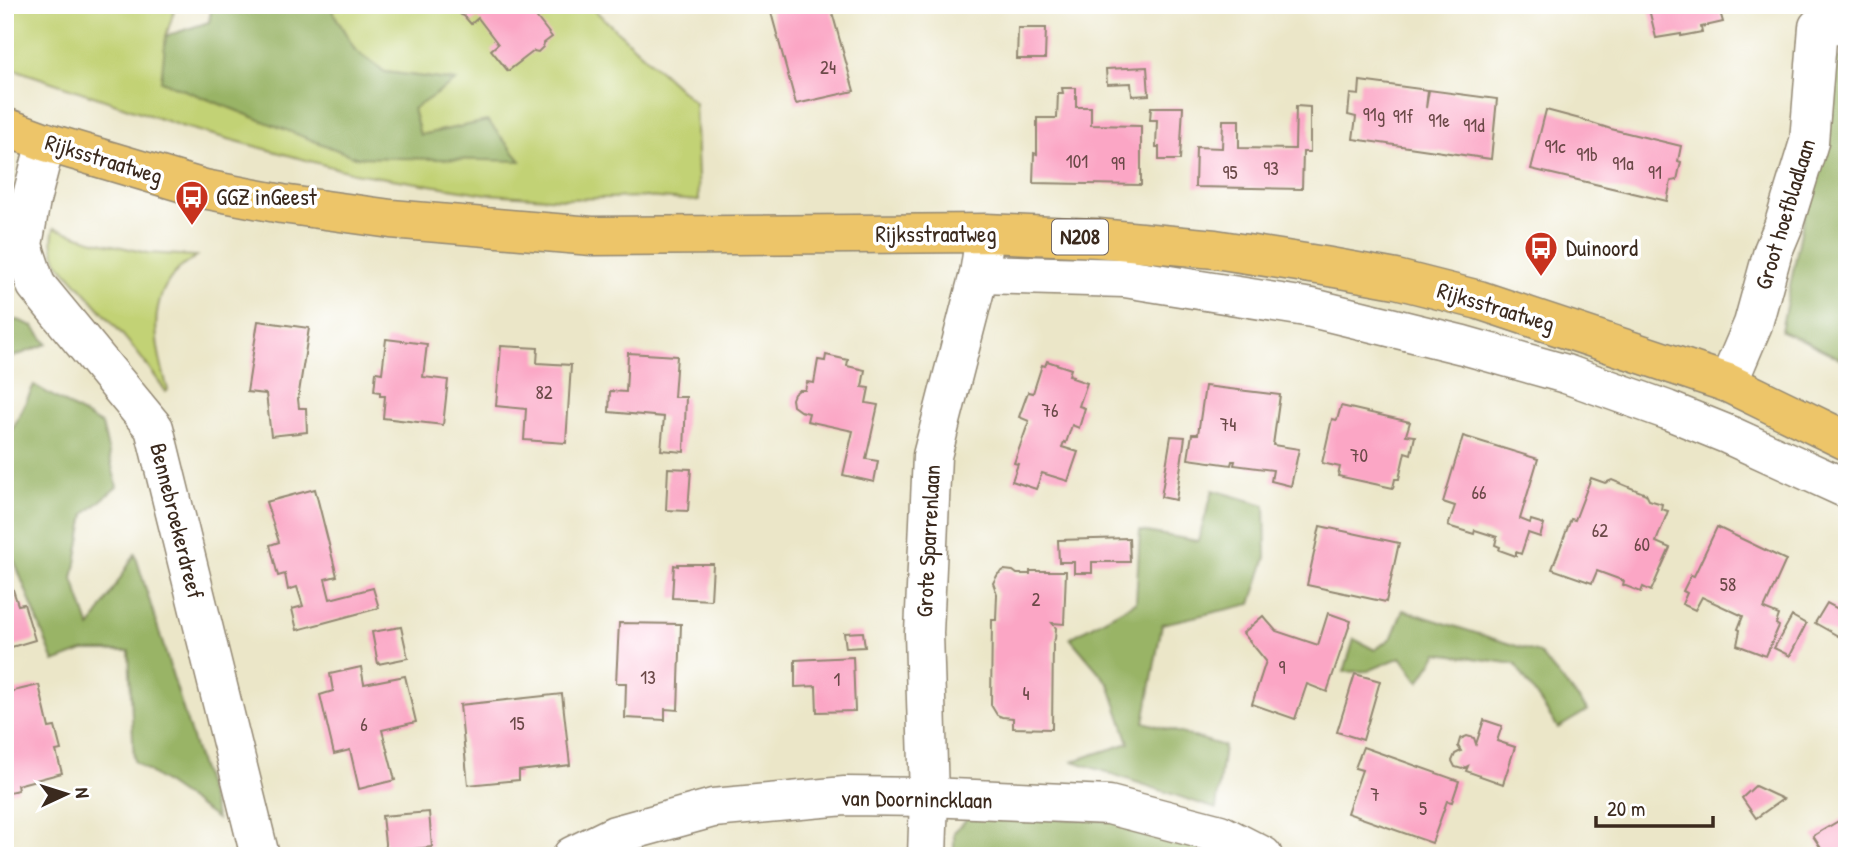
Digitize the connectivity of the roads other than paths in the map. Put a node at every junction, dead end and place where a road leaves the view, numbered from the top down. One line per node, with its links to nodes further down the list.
1 (1847, 24): 6 (street, Groot hoefbladlaan)
2 (5, 127): 3 (main road, Rijksstraatweg / N208)
3 (46, 142): 4 (main road, Rijksstraatweg / N208); 10 (street, Bennebroekerdreef)
4 (986, 233): 5 (street, Grote Sparrenlaan); 6 (main road, Rijksstraatweg / N208)
5 (979, 274): 8 (street, Rijksstraatweg); 9 (street, Grote Sparrenlaan)
6 (1728, 383): 7 (main road, Rijksstraatweg / N208)
7 (1847, 440)
8 (1847, 489)
9 (929, 797): 11 (street, van Doornincklaan); 12 (street, Grote Sparrenlaan); 13 (street, van Doornincklaan)
10 (260, 856)
11 (572, 856)
12 (927, 856)
13 (1263, 856)

